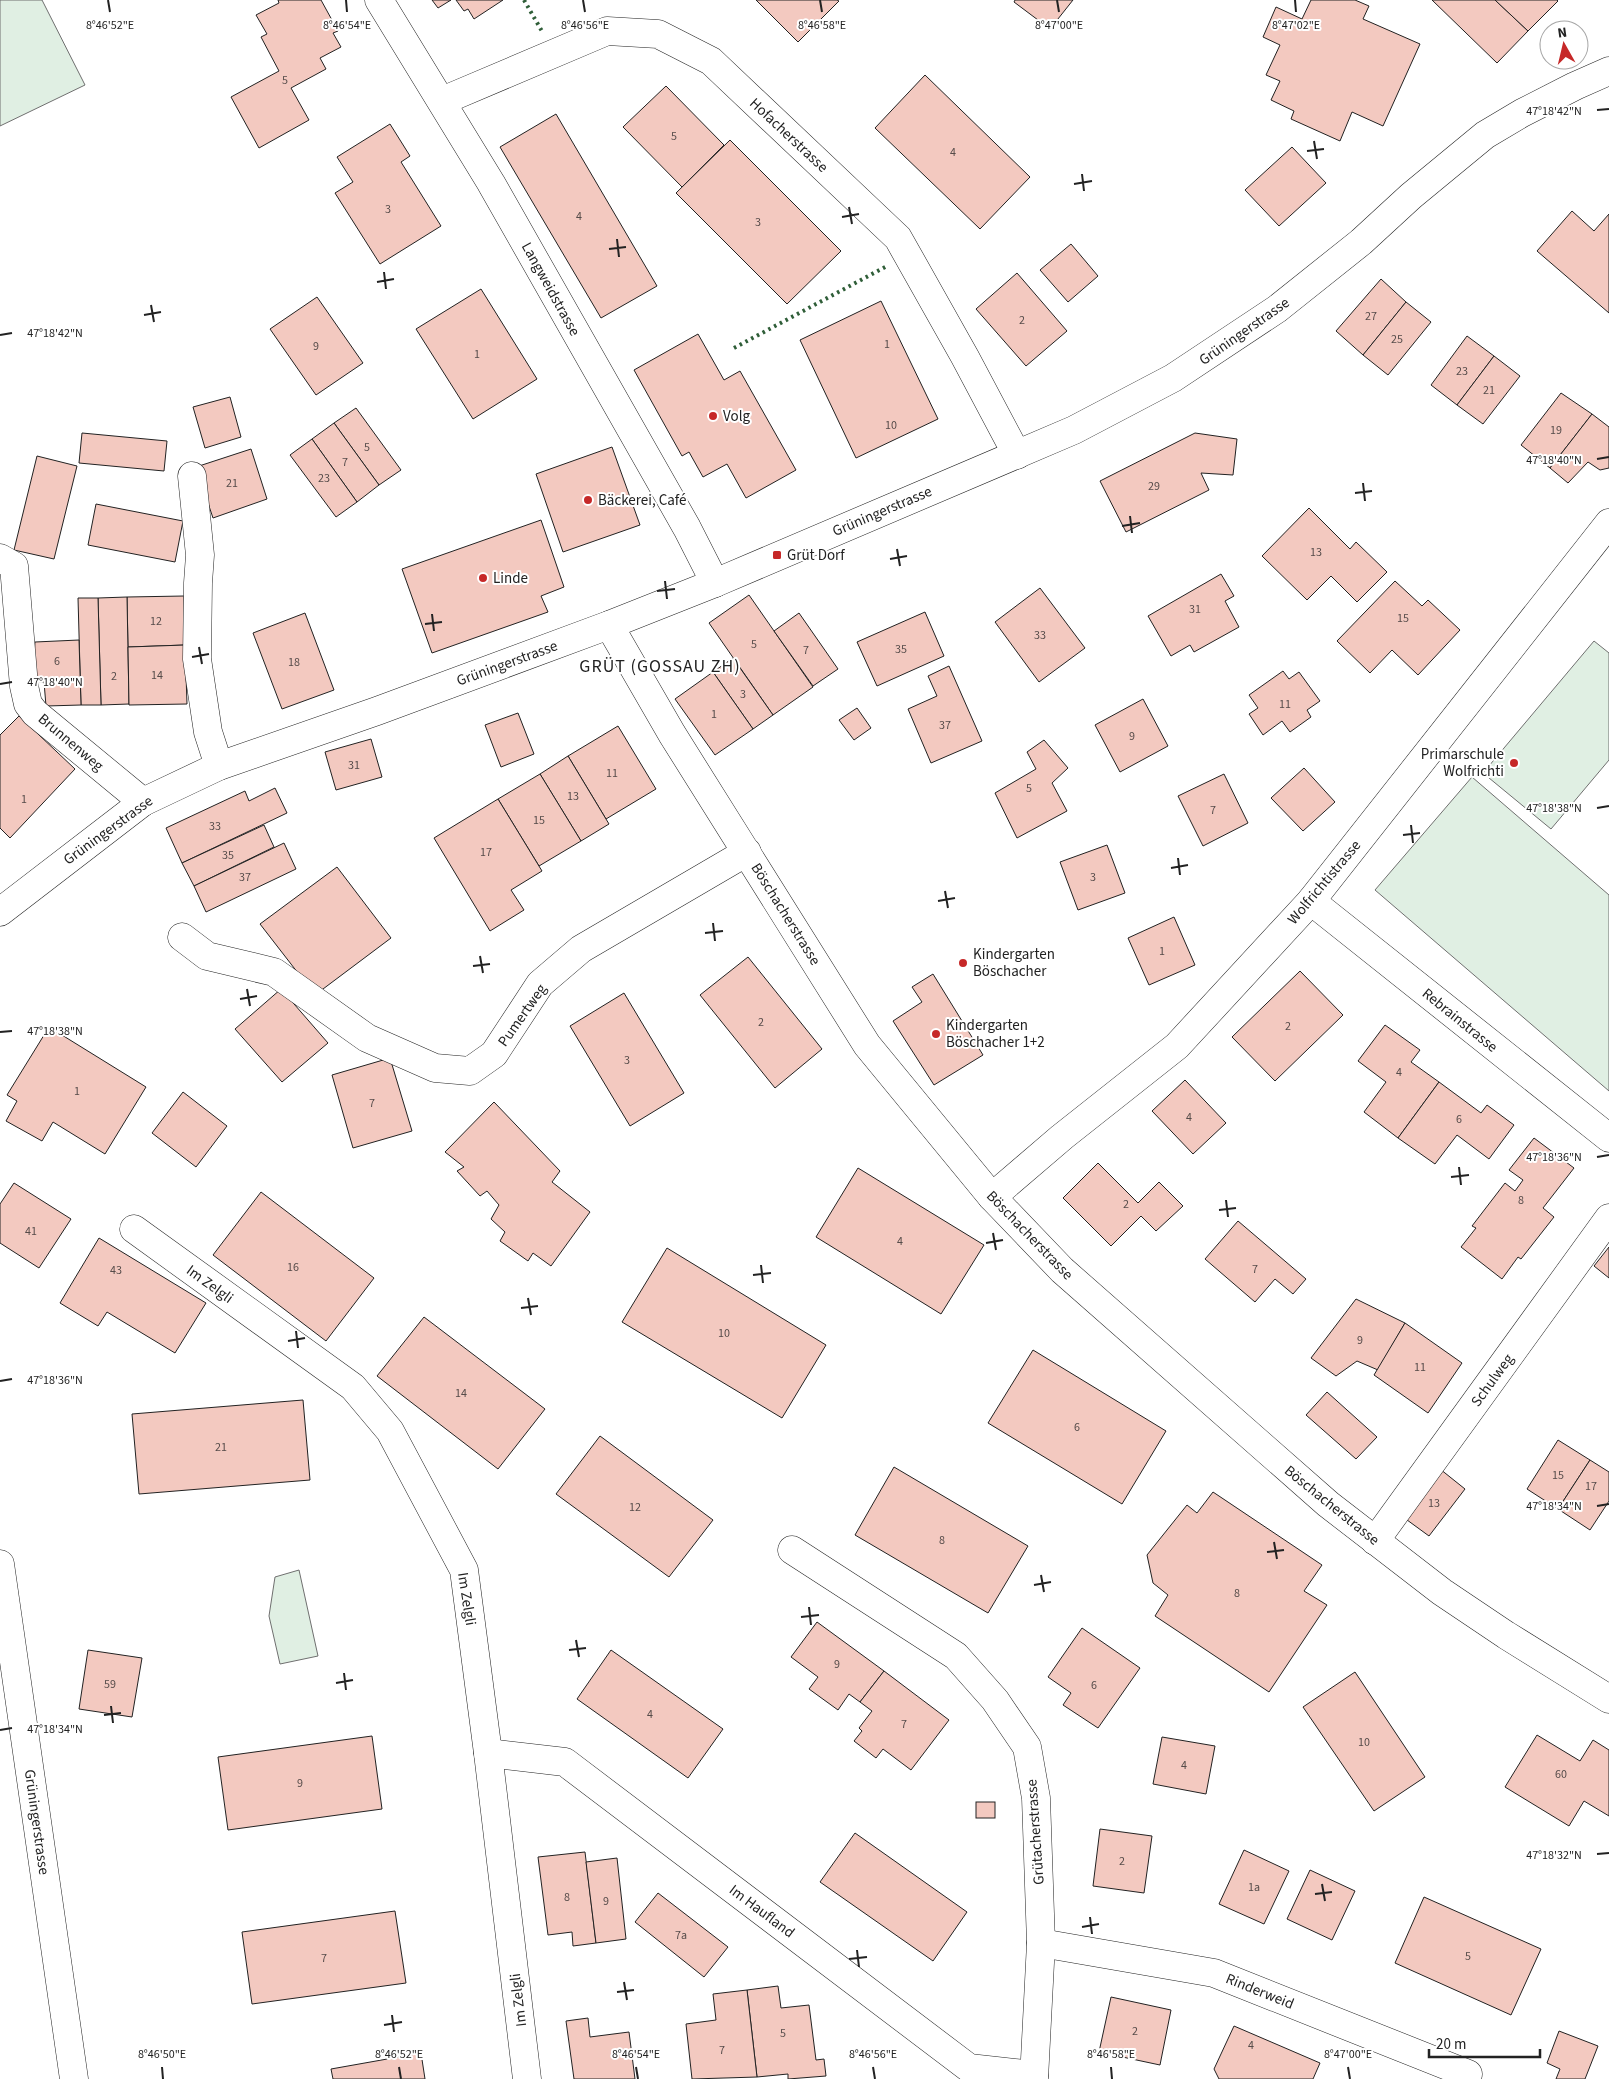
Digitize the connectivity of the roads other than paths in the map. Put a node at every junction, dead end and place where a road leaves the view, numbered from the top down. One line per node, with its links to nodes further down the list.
1 (379, 0): 3 (street, Langweidstrasse)
2 (1609, 71): 4 (street, Grüningerstrasse)
3 (442, 101): 4 (street, Hofacherstrasse); 8 (street, Langweidstrasse)
4 (1016, 455): 8 (street, Grüningerstrasse)
5 (192, 476): 10 (street)
6 (1609, 523): 13 (street, Wolfrichtistrasse)
7 (0, 558): 11 (street, Brunnenweg)
8 (715, 583): 9 (street, Grüningerstrasse)
9 (609, 625): 10 (street, Grüningerstrasse); 12 (street, Böschacherstrasse)
10 (219, 766): 11 (street, Grüningerstrasse)
11 (142, 802): 14 (street, Grüningerstrasse)
12 (747, 852): 15 (street, Pumertweg); 17 (street, Böschacherstrasse)
13 (1312, 900): 16 (street, Rebrainstrasse); 17 (street, Wolfrichtistrasse)
14 (0, 912)
15 (182, 937)
16 (1609, 1138)
17 (992, 1197): 20 (street, Böschacherstrasse)
18 (1609, 1218): 20 (street, Schulweg)
19 (134, 1229): 24 (street, Im Zelgli)
20 (1375, 1541): 23 (street, Böschacherstrasse)
21 (792, 1550): 25 (street, Grütacherstrasse)
22 (0, 1564): 28 (street, Grüningerstrasse)
23 (1609, 1699)
24 (488, 1753): 27 (street, Im Haufland); 29 (street, Im Zelgli)
25 (1041, 1943): 26 (street, Rinderweid); 27 (street, Grütacherstrasse)
26 (1468, 2074)
27 (1034, 2077)
28 (74, 2079)
29 (527, 2079)

